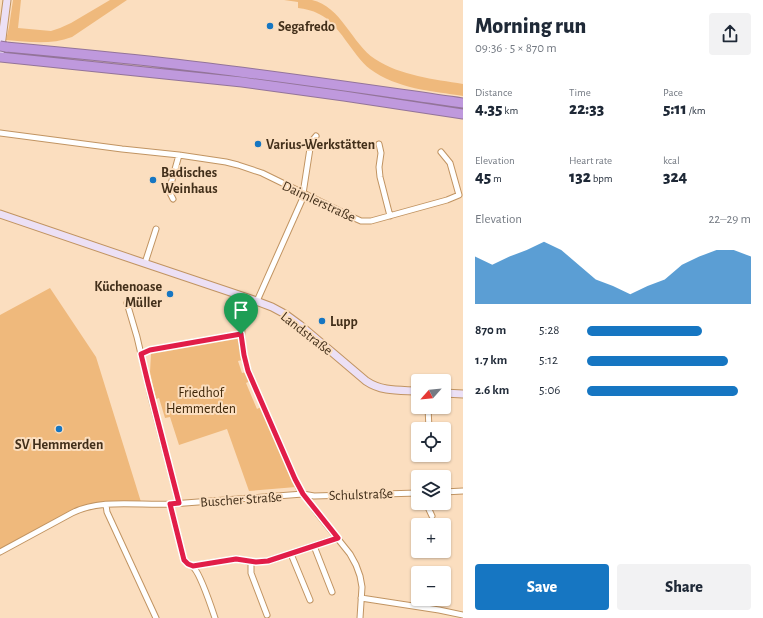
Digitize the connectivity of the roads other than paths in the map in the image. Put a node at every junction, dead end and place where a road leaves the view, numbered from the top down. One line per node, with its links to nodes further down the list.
1 (7, 0): 3 (street)
2 (3, 47): 4 (highway)
3 (2, 56): 5 (highway)
4 (463, 103)
5 (463, 114)
6 (0, 133): 10 (street, Daimlerstraße)
7 (316, 136): 11 (street)
8 (379, 144): 14 (street)
9 (441, 152): 14 (street, Daimlerstraße)
10 (179, 155): 11 (street, Daimlerstraße); 12 (street)
11 (303, 194): 14 (street, Daimlerstraße); 17 (street)
12 (173, 199)
13 (0, 214): 16 (street, Landstraße)
14 (390, 216)
15 (156, 229): 16 (street)
16 (145, 263): 17 (street, Landstraße)
17 (254, 300): 19 (street); 21 (street, Landstraße)
18 (127, 303): 20 (street)
19 (241, 334): 20 (street); 27 (street)
20 (141, 354): 28 (street)
21 (411, 392)
22 (451, 393): 23 (street)
23 (463, 394)
24 (463, 491): 25 (street)
25 (451, 492)
26 (411, 493): 27 (street, Schulstraße)
27 (303, 494): 28 (street, Buscher Straße); 33 (street)
28 (179, 503): 29 (street, Buscher Straße)
29 (170, 504): 30 (street, Buscher Straße); 38 (street)
30 (106, 505): 35 (street, Buscher Straße); 44 (street)
31 (429, 510): 32 (street)
32 (432, 516)
33 (338, 538): 34 (street); 40 (street)
34 (314, 546): 36 (street); 39 (street)
35 (0, 552)
36 (291, 554): 37 (street); 41 (street)
37 (251, 562): 38 (street); 42 (street)
38 (193, 566): 45 (street)
39 (332, 592)
40 (361, 598): 43 (street); 46 (street)
41 (310, 600)
42 (267, 615)
43 (463, 615)
44 (156, 618)
45 (215, 618)
46 (360, 618)

